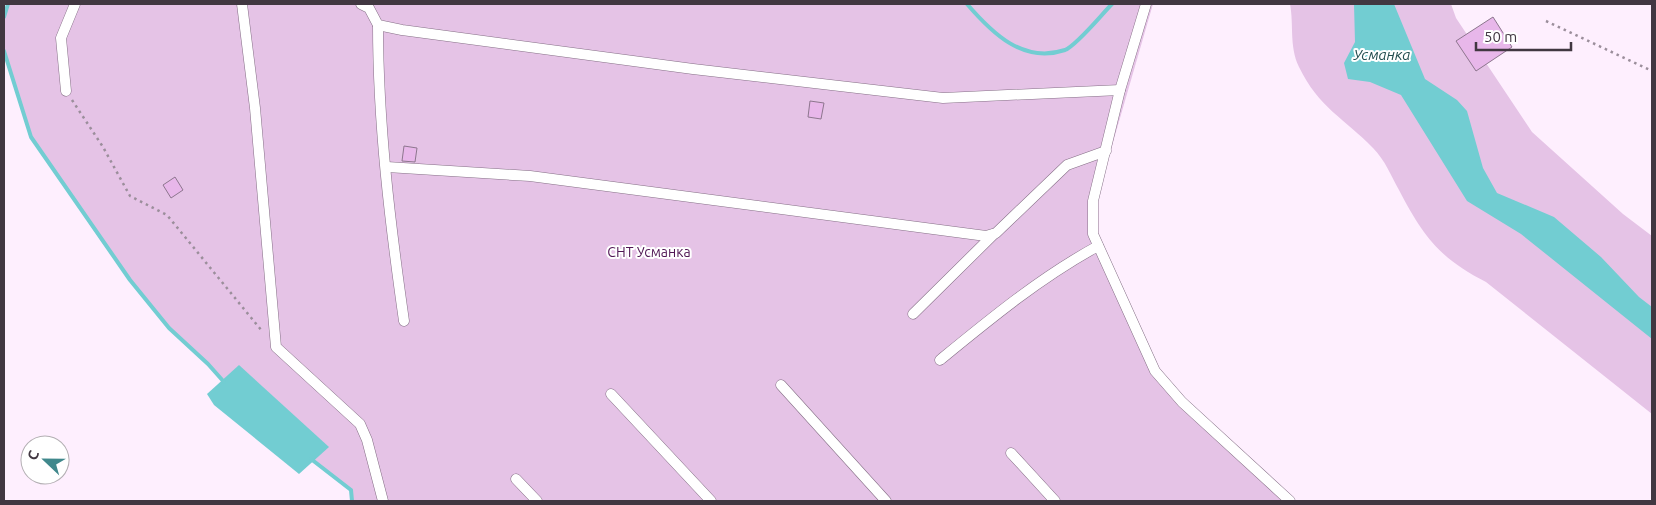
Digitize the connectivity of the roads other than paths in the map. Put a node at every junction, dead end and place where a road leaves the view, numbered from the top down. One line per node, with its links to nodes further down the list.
1 (75, 4): 7 (street)
2 (242, 4): 19 (street)
3 (361, 4): 5 (street)
4 (1146, 4): 6 (street)
5 (378, 25): 6 (street); 9 (street)
6 (1120, 90): 8 (street)
7 (66, 91)
8 (1106, 151): 10 (street); 11 (street)
9 (387, 167): 10 (street); 13 (street)
10 (996, 233): 12 (street)
11 (1098, 246): 14 (street); 24 (street)
12 (913, 314)
13 (404, 320)
14 (940, 360)
15 (781, 386): 22 (street)
16 (611, 394): 21 (street)
17 (1011, 452): 23 (street)
18 (516, 479): 20 (street)
19 (383, 501)
20 (537, 501)
21 (710, 501)
22 (886, 501)
23 (1055, 501)
24 (1290, 501)

